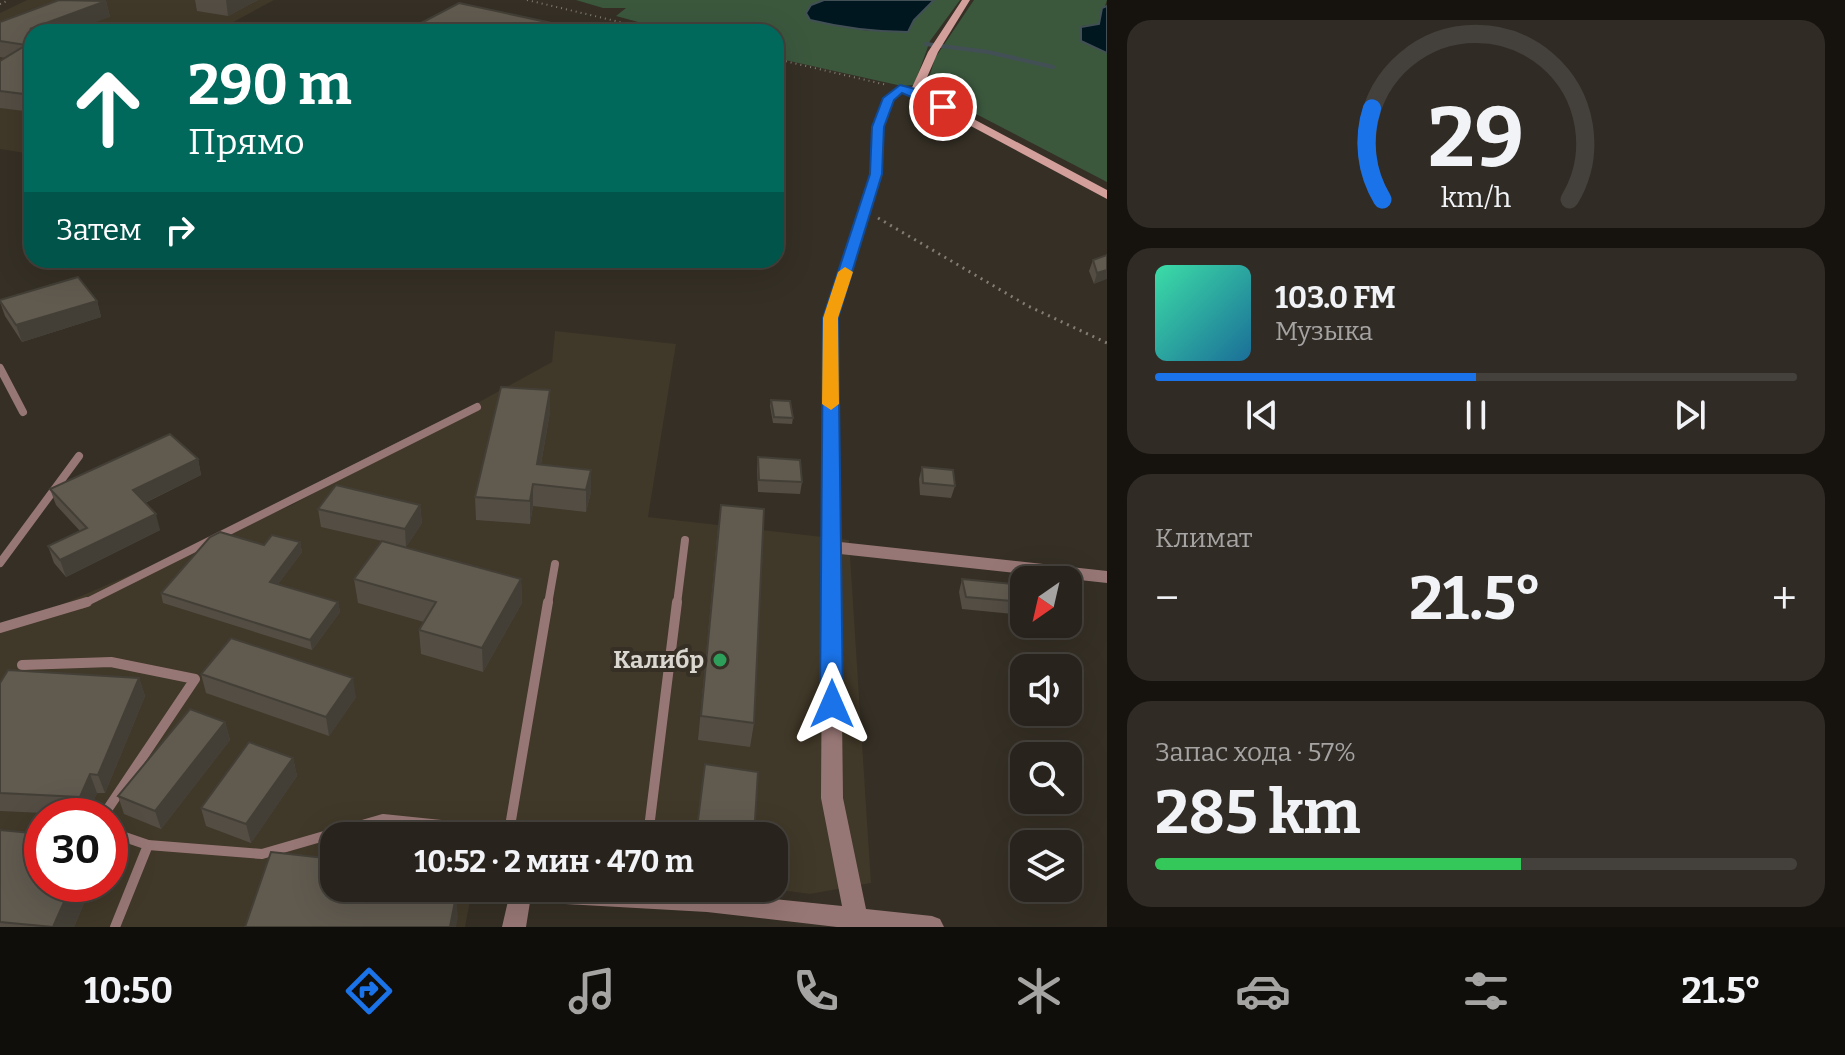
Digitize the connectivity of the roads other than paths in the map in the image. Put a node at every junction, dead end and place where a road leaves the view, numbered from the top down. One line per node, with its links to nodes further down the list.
1 (966, 0): 2 (street)
2 (915, 92): 3 (street); 4 (lane)
3 (1107, 195)
4 (865, 210): 10 (street)
5 (0, 368): 7 (lane)
6 (477, 407): 14 (lane)
7 (23, 412)
8 (79, 456): 11 (lane)
9 (685, 540): 20 (lane)
10 (831, 547): 13 (street); 26 (street)
11 (0, 563)
12 (555, 564): 19 (lane)
13 (1107, 577)
14 (0, 628)
15 (22, 665): 16 (lane)
16 (115, 798)
17 (373, 822): 18 (lane)
18 (409, 822)
19 (514, 822)
20 (650, 822)
21 (320, 837): 23 (lane)
22 (128, 838): 23 (lane)
23 (148, 845): 28 (lane)
24 (519, 902): 29 (street)
25 (692, 902): 27 (street)
26 (856, 918): 27 (street); 30 (street)
27 (788, 919)
28 (115, 927)
29 (514, 927)
30 (932, 927)

